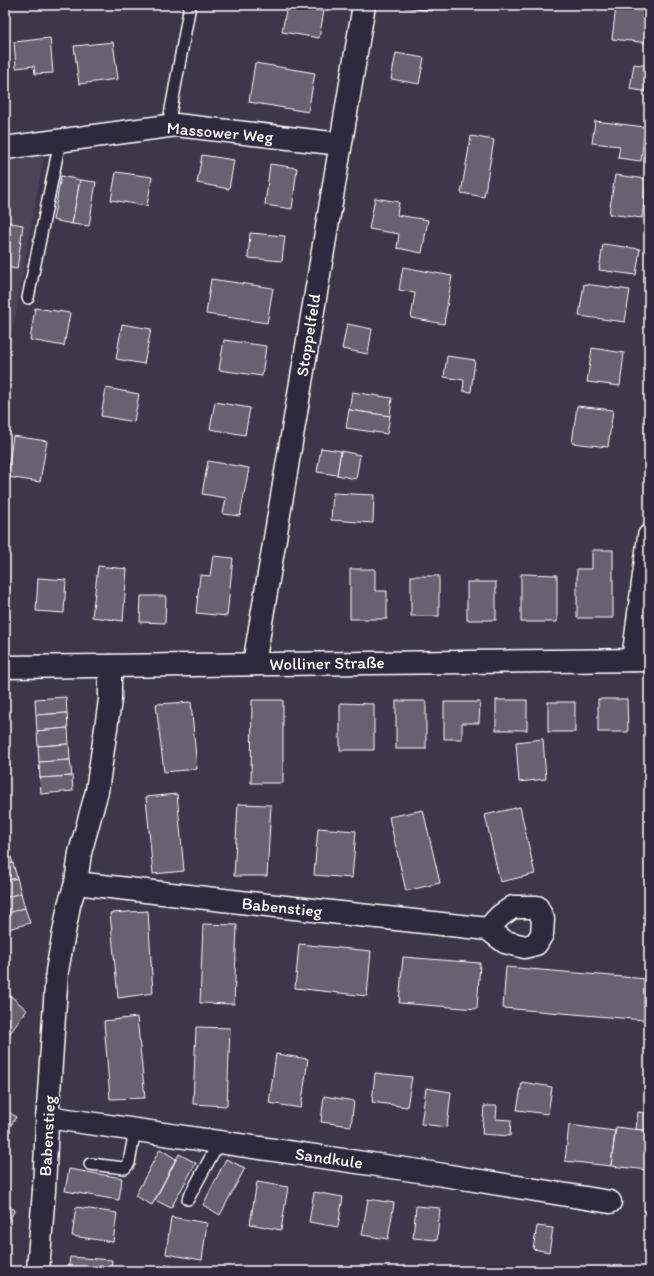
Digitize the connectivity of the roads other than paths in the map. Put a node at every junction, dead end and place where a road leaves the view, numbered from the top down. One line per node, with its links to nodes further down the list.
1 (190, 5): 3 (lane)
2 (364, 5): 5 (street, Stoppelfeld)
3 (168, 126): 4 (street, Massower Weg); 5 (street, Massower Weg)
4 (60, 141): 6 (street, Massower Weg); 7 (lane)
5 (340, 144): 10 (street, Stoppelfeld)
6 (5, 148)
7 (28, 298)
8 (649, 536): 9 (street)
9 (641, 660): 10 (street, Wolliner Straße)
10 (254, 664): 11 (street, Wolliner Straße)
11 (110, 666): 12 (street, Wolliner Straße); 13 (street, Babenstieg)
12 (5, 667)
13 (76, 883): 14 (street, Babenstieg); 15 (street, Babenstieg)
14 (488, 929)
15 (48, 1117): 16 (street, Sandkule); 21 (street, Babenstieg)
16 (135, 1130): 17 (street, Sandkule); 18 (lane)
17 (219, 1142): 19 (lane); 20 (street, Sandkule)
18 (90, 1164)
19 (188, 1199)
20 (610, 1202)
21 (38, 1271)

